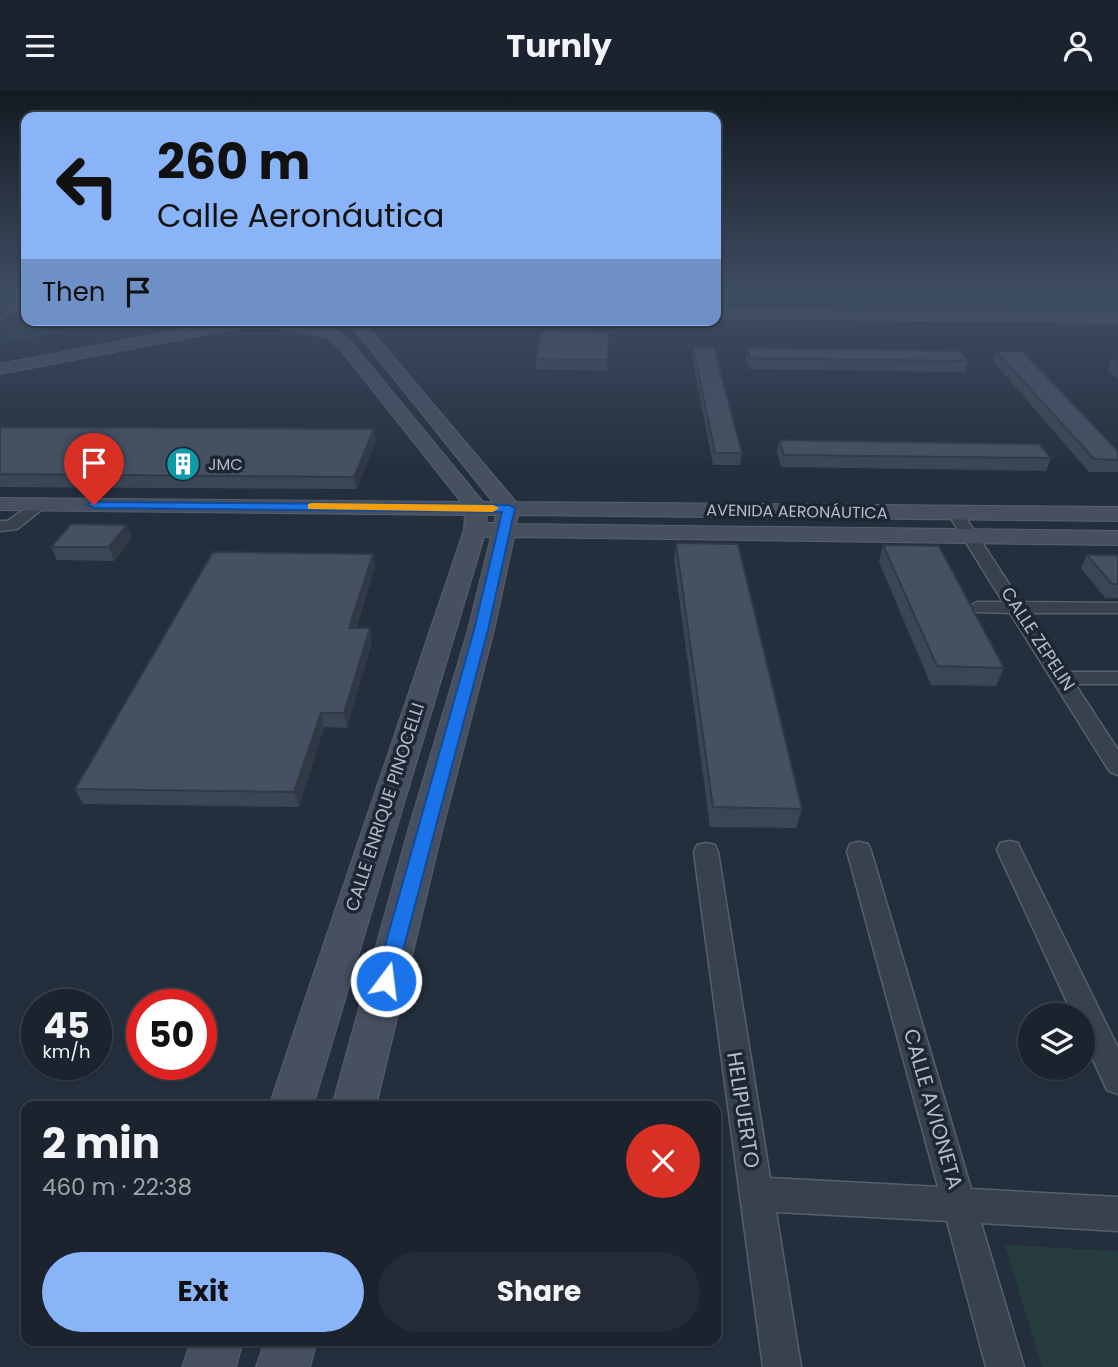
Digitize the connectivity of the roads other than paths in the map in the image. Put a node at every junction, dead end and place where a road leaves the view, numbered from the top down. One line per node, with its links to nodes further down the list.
1 (37, 354): 5 (main road)
2 (72, 354): 6 (main road)
3 (352, 354): 11 (main road)
4 (378, 354): 11 (main road)
5 (0, 360)
6 (0, 369)
7 (0, 504): 8 (main road)
8 (40, 504): 11 (main road); 12 (street)
9 (956, 512): 10 (main road, AVENIDA AERONÁUTICA); 11 (main road, AVENIDA AERONÁUTICA); 13 (street, CALLE ZEPELIN)
10 (1118, 514)
11 (492, 519): 13 (main road, AVENIDA AERONÁUTICA); 25 (main road, CALLE ENRIQUE PINOCELLI); 26 (main road)
12 (0, 526)
13 (972, 537): 14 (main road, AVENIDA AERONÁUTICA); 16 (street, CALLE ZEPELIN)
14 (1118, 538)
15 (977, 607): 16 (street)
16 (1018, 607): 17 (street); 18 (street, CALLE ZEPELIN)
17 (1118, 608)
18 (1063, 678): 19 (street); 20 (street, CALLE ZEPELIN)
19 (1118, 678)
20 (1118, 767)
21 (1009, 849): 24 (street)
22 (859, 851): 28 (street, CALLE AVIONETA)
23 (706, 852): 27 (street, HELIPUERTO)
24 (1118, 1080)
25 (293, 1101)
26 (355, 1101)
27 (756, 1194): 28 (street); 34 (street, HELIPUERTO)
28 (960, 1206): 29 (street); 35 (street, CALLE AVIONETA)
29 (1118, 1215)
30 (215, 1346): 32 (main road)
31 (290, 1346): 33 (main road)
32 (209, 1367)
33 (284, 1367)
34 (782, 1367)
35 (1005, 1367)

